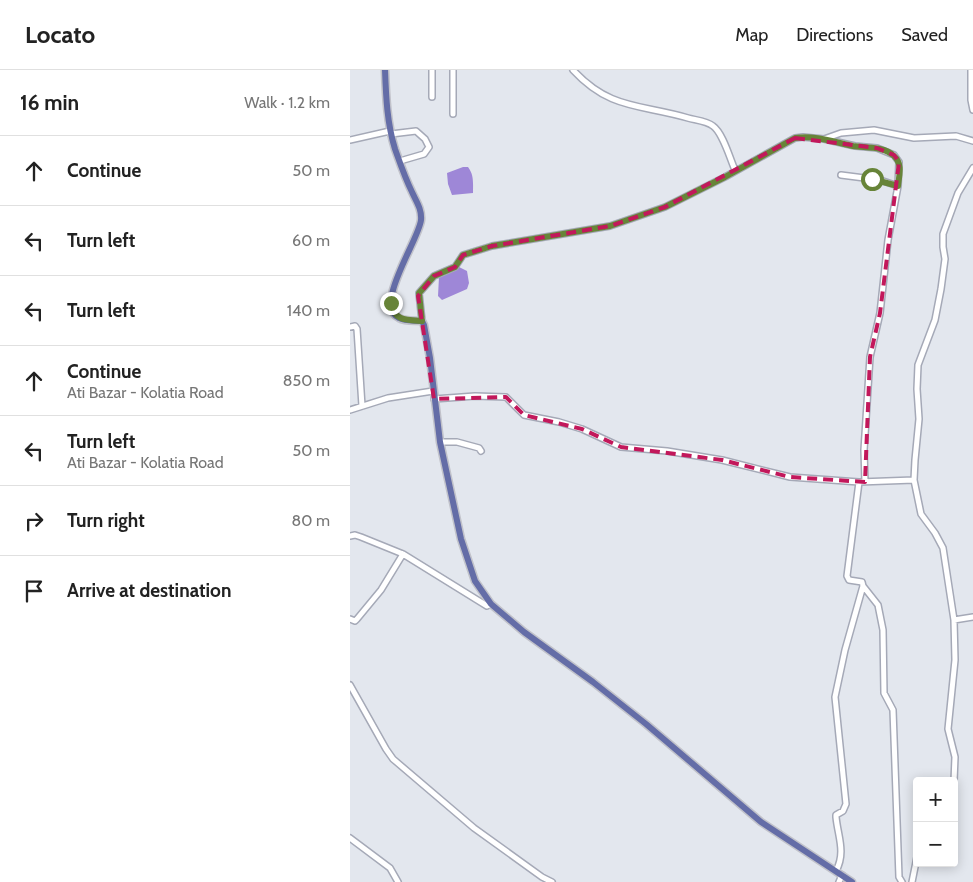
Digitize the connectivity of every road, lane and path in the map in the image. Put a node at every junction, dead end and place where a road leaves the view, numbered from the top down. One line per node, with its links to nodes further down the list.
1 (385, 70): 9 (main road)
2 (432, 70): 6 (street)
3 (453, 70): 8 (street)
4 (573, 70): 15 (street)
5 (971, 70): 7 (street)
6 (432, 97)
7 (973, 110)
8 (453, 114)
9 (390, 132): 11 (street); 13 (main road); 13 (street)
10 (824, 139): 12 (street); 15 (street); 17 (street)
11 (350, 140)
12 (973, 141)
13 (400, 161): 18 (main road)
14 (973, 168): 25 (street)
15 (735, 170): 18 (street)
16 (840, 175): 17 (street)
17 (898, 186): 26 (street)
18 (422, 321): 20 (main road)
19 (350, 327): 21 (street)
20 (434, 395): 21 (street); 23 (main road); 26 (street)
21 (362, 406): 22 (street)
22 (350, 410)
23 (440, 442): 24 (street); 30 (main road)
24 (481, 451)
25 (914, 480): 26 (street); 33 (street)
26 (862, 482): 29 (street)
27 (350, 536): 28 (street)
28 (403, 554): 30 (street); 32 (street)
29 (863, 586): 38 (street); 44 (street)
30 (491, 604): 38 (main road)
31 (973, 617): 33 (street)
32 (350, 619)
33 (954, 620): 35 (street)
34 (350, 685): 41 (street)
35 (954, 777)
36 (350, 838): 40 (street)
37 (915, 867): 45 (street)
38 (836, 871): 39 (main road)
39 (842, 875): 42 (street); 43 (main road)
40 (398, 882)
41 (552, 882)
42 (839, 882)
43 (852, 882)
44 (902, 882)
45 (912, 882)

